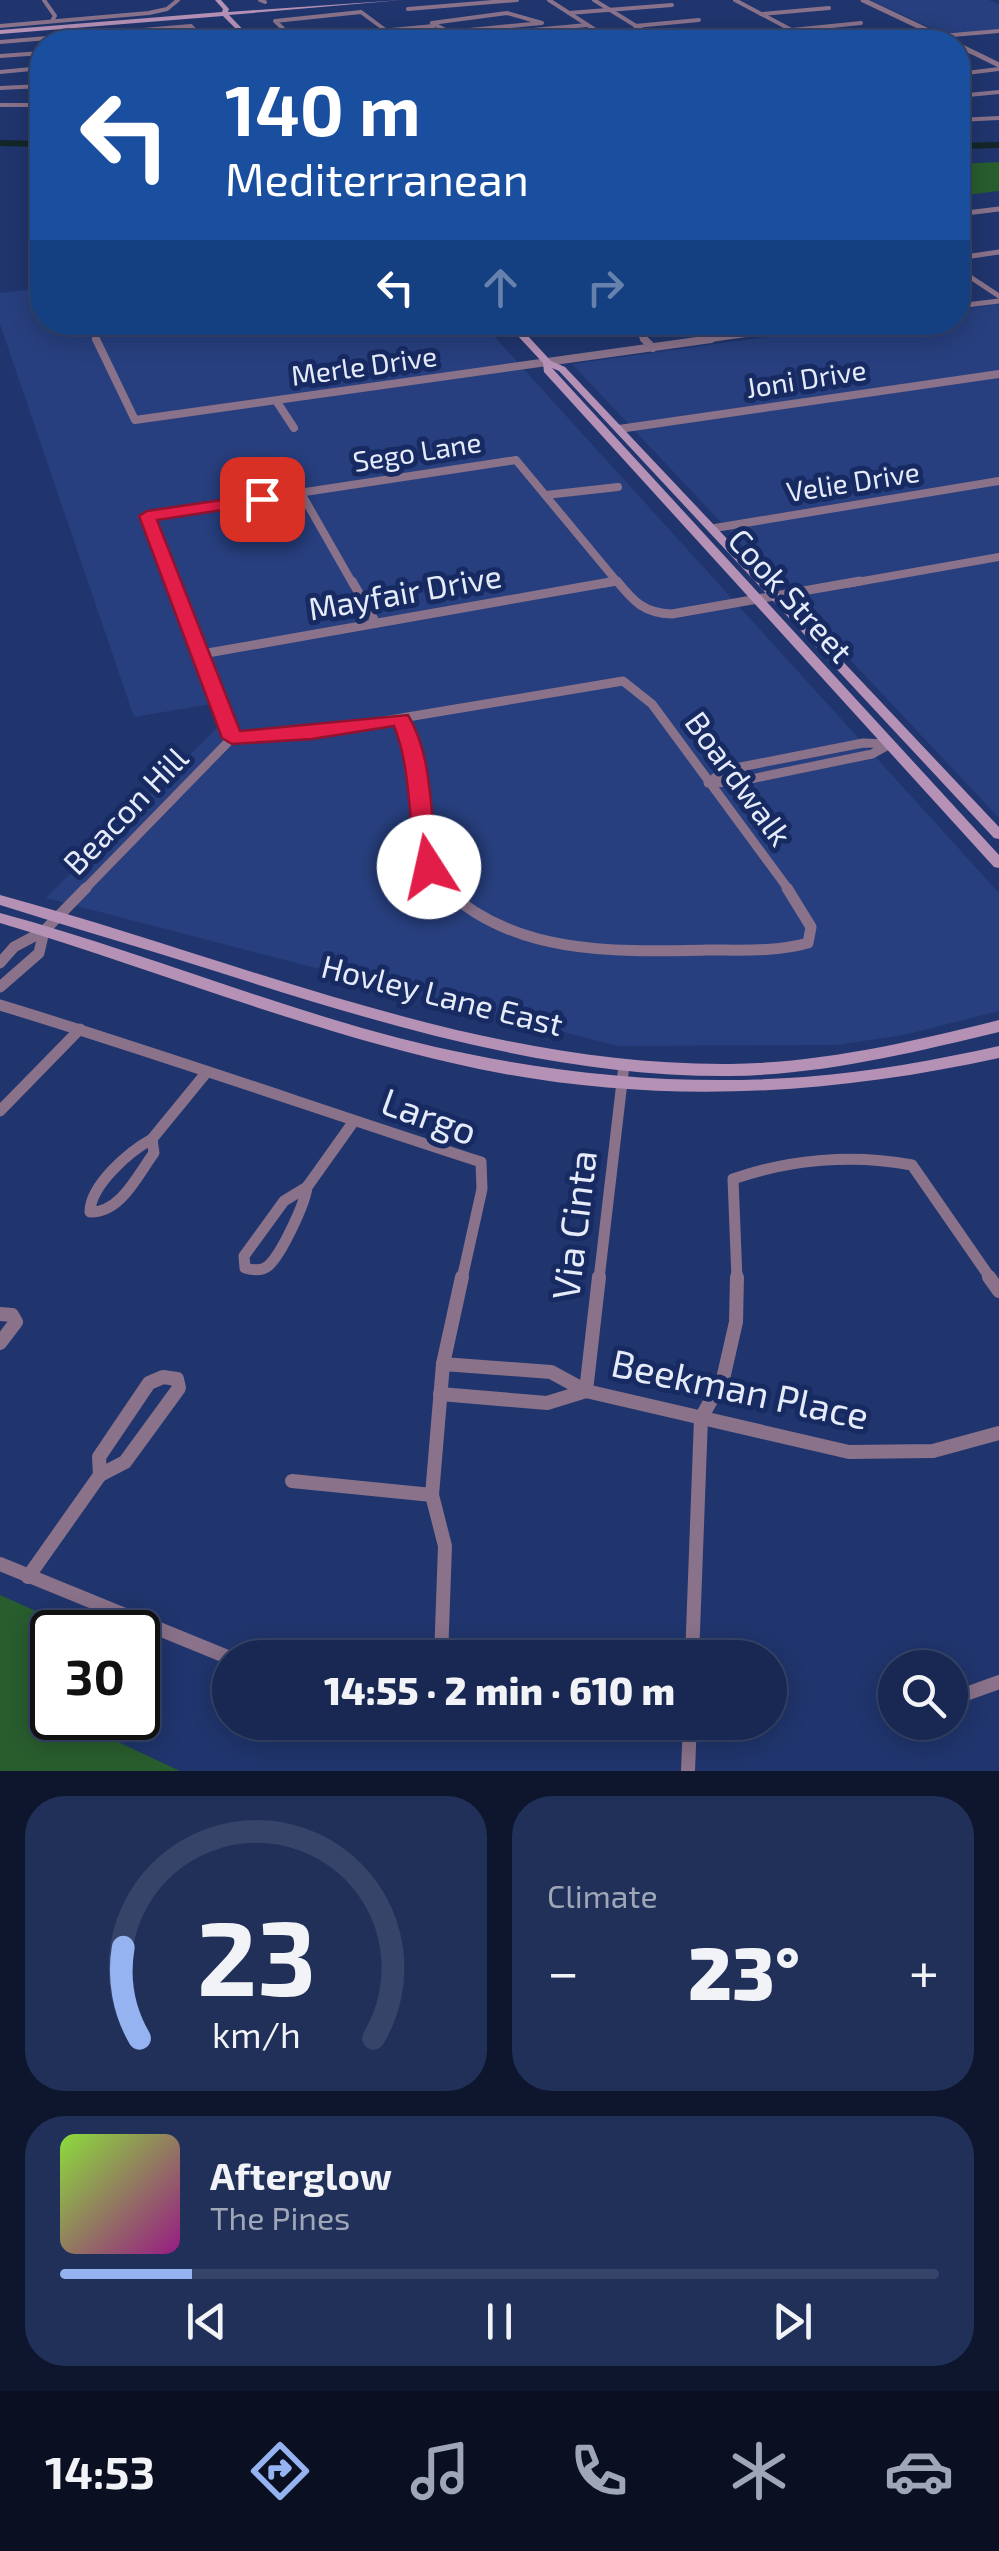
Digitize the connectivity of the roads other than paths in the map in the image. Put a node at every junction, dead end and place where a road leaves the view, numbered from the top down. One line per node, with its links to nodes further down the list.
1 (44, 0): 23 (street)
2 (178, 0): 23 (street)
3 (207, 0): 18 (main road)
4 (218, 0): 18 (main road)
5 (364, 0): 14 (main road); 18 (main road)
6 (399, 0): 12 (main road)
7 (517, 0): 16 (street)
8 (549, 0): 19 (street)
9 (594, 0): 17 (street)
10 (735, 0): 21 (street)
11 (864, 0): 44 (street)
12 (384, 1): 14 (main road)
13 (672, 5): 17 (street)
14 (320, 6): 18 (main road); 20 (street)
15 (828, 8): 21 (street)
16 (408, 9)
17 (610, 10): 19 (street); 28 (street)
18 (224, 13): 22 (main road); 29 (main road); 34 (main road)
19 (569, 13): 26 (street)
20 (329, 14): 35 (street); 36 (street)
21 (761, 14): 43 (street)
22 (149, 17): 29 (main road); 30 (main road)
23 (53, 19): 30 (street)
24 (699, 20): 28 (street)
25 (861, 24): 43 (street)
26 (587, 25): 40 (street); 41 (street)
27 (434, 26): 37 (street); 38 (street); 39 (street)
28 (634, 26): 42 (street)
29 (66, 27): 30 (main road); 31 (street)
30 (0, 29)
31 (68, 30)
32 (140, 30): 33 (street)
33 (195, 30)
34 (240, 30)
35 (284, 30)
36 (386, 30)
37 (403, 30)
38 (444, 30)
39 (470, 30)
40 (529, 30)
41 (595, 30)
42 (641, 30)
43 (790, 30)
44 (926, 30)
45 (999, 31): 46 (street)
46 (970, 33)
47 (27, 40): 48 (street); 49 (street); 50 (street)
48 (30, 40)
49 (0, 42)
50 (30, 45)
51 (971, 52): 54 (street)
52 (30, 54): 53 (street)
53 (0, 56)
54 (999, 67): 57 (street)
55 (30, 68): 56 (street)
56 (0, 72)
57 (970, 72)
58 (30, 87): 59 (street)
59 (0, 88)
60 (999, 92): 61 (street)
61 (970, 95)
62 (0, 105): 63 (street)
63 (30, 106)
64 (999, 118): 65 (street)
65 (970, 119)
66 (999, 209): 67 (street)
67 (970, 213)
68 (999, 252): 69 (street)
69 (970, 256)
70 (970, 277): 71 (street)
71 (999, 298): 72 (street)
72 (970, 304)
73 (94, 335): 82 (street, Merle Drive)
74 (521, 335): 80 (main road, Cook Street)
75 (640, 335): 79 (street)
76 (696, 335): 78 (street)
77 (739, 335): 78 (street, Merle Drive)
78 (702, 340): 79 (street, Merle Drive)
79 (652, 348): 80 (street, Merle Drive)
80 (548, 363): 82 (street, Merle Drive); 84 (main road, Cook Street); 89 (main road, Cook Street)
81 (999, 374): 84 (street, Joni Drive)
82 (276, 402): 83 (street)
83 (294, 428)
84 (619, 430): 91 (main road, Cook Street)
85 (999, 481): 91 (street, Velie Drive)
86 (618, 487): 88 (street)
87 (302, 493): 88 (street, Sego Lane); 90 (street, Sego Lane); 96 (street)
88 (546, 495): 93 (street)
89 (676, 511): 91 (main road); 95 (main road, Cook Street)
90 (147, 516): 97 (street, Beacon Hill)
91 (715, 528): 94 (main road, Cook Street)
92 (999, 557): 94 (street)
93 (618, 582): 95 (street); 96 (street, Mayfair Drive)
94 (778, 596): 95 (street); 101 (main road, Cook Street)
95 (757, 600): 100 (main road, Cook Street)
96 (376, 624): 97 (street, Mayfair Drive)
97 (202, 654): 99 (street, Beacon Hill)
98 (401, 719): 99 (street); 102 (street, Boardwalk); 102 (street, Boardwalk)
99 (232, 738): 107 (street, Beacon Hill)
100 (890, 744): 101 (main road); 102 (street); 104 (main road, Cook Street)
101 (946, 777): 103 (main road, Cook Street)
102 (708, 783)
103 (999, 836)
104 (999, 864)
105 (0, 900): 107 (main road, Hovley Lane East)
106 (0, 918): 108 (main road, Hovley Lane East)
107 (58, 918): 108 (street); 115 (main road, Hovley Lane East)
108 (44, 931): 109 (street); 110 (street); 117 (main road, Hovley Lane East)
109 (0, 963)
110 (0, 987)
111 (0, 1004): 113 (street, Largo)
112 (999, 1026): 115 (main road, Hovley Lane East)
113 (80, 1029): 116 (street, Largo); 118 (street)
114 (999, 1052): 117 (main road, Hovley Lane East)
115 (624, 1065): 117 (street, Via Cinta)
116 (206, 1073): 119 (street, Largo); 120 (street)
117 (621, 1086): 126 (street, Via Cinta)
118 (0, 1111)
119 (354, 1121): 121 (street); 125 (street, Largo)
120 (152, 1139): 120 (street)
121 (307, 1187): 121 (street)
122 (999, 1291): 128 (street)
123 (0, 1314): 124 (street)
124 (0, 1343)
125 (443, 1364): 126 (street, Beekman Place); 127 (street, Largo)
126 (586, 1391): 127 (street, Beekman Place); 128 (street, Beekman Place)
127 (440, 1394): 132 (street, Largo)
128 (701, 1418): 129 (street, Beekman Place); 136 (street)
129 (999, 1433)
130 (100, 1475): 130 (street); 134 (street)
131 (292, 1481): 132 (street)
132 (432, 1495): 135 (street, Largo)
133 (0, 1564): 134 (street)
134 (28, 1578): 137 (street)
135 (441, 1640)
136 (693, 1640)
137 (212, 1651)
138 (999, 1682): 139 (street)
139 (968, 1693)
140 (689, 1740): 141 (street)
141 (688, 1771)

